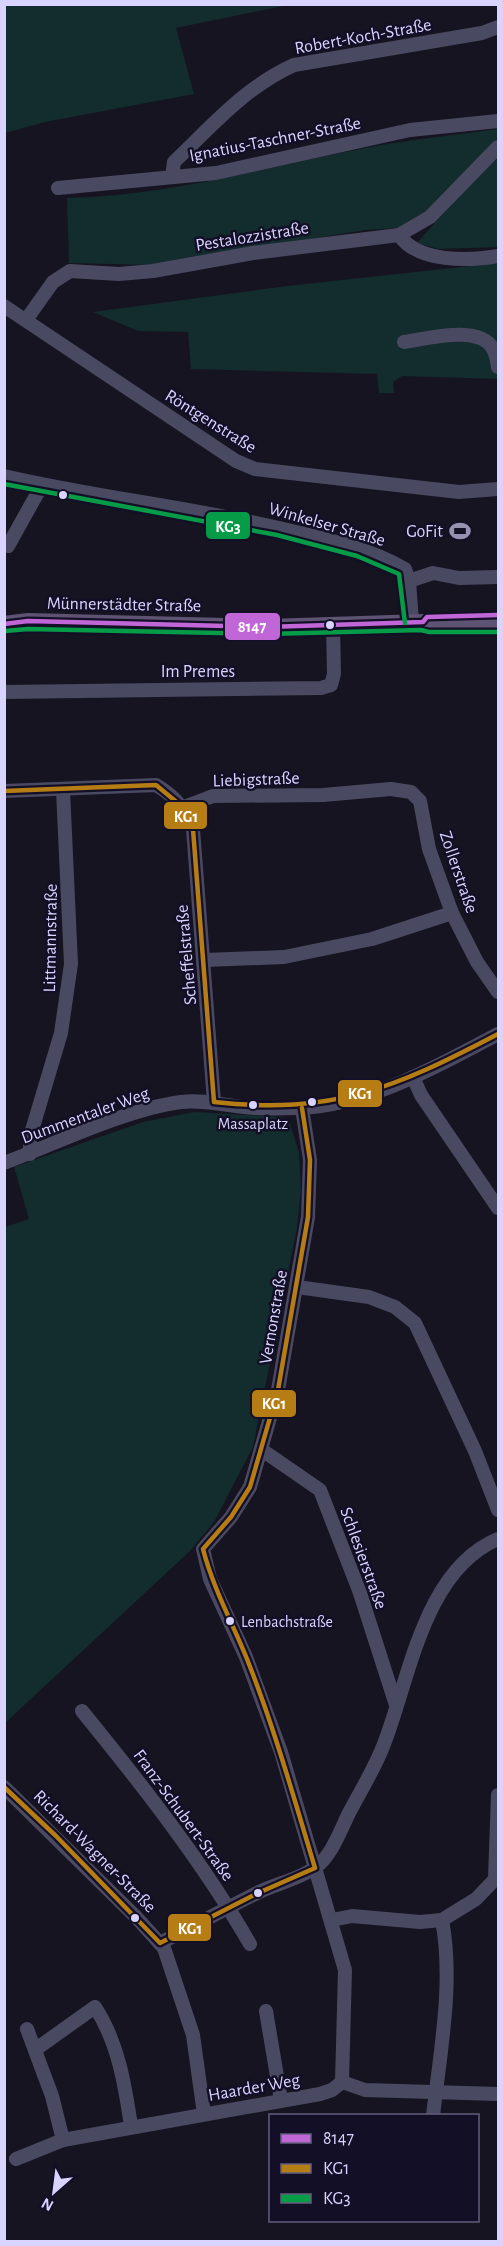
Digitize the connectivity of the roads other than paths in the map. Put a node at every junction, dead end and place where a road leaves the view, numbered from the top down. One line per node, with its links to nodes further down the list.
1 (498, 27): 4 (street, Robert-Koch-Straße)
2 (498, 121): 4 (street, Ignatius-Taschner-Straße)
3 (498, 147): 6 (street)
4 (172, 176): 5 (street, Ignatius-Taschner-Straße)
5 (58, 188)
6 (399, 235): 7 (street); 9 (street, Pestalozzistraße)
7 (498, 256)
8 (4, 306): 9 (street, Röntgenstraße)
9 (26, 320): 14 (street, Röntgenstraße)
10 (404, 342): 11 (street)
11 (498, 367)
12 (4, 476): 13 (street, Winkelser Straße)
13 (42, 485): 15 (street); 17 (street, Winkelser Straße)
14 (498, 489)
15 (4, 545)
16 (498, 577): 17 (street)
17 (409, 581): 19 (street)
18 (498, 615): 19 (main road, Münnerstädter Straße)
19 (417, 622): 21 (main road, Münnerstädter Straße); 22 (main road, Münnerstädter Straße)
20 (4, 624): 21 (main road, Münnerstädter Straße)
21 (333, 624): 23 (street, Im Premes)
22 (498, 625)
23 (4, 692)
24 (63, 789): 25 (street); 27 (street); 35 (street, Littmannstraße)
25 (4, 791)
26 (411, 792): 27 (street, Liebigstraße); 28 (street, Zollerstraße)
27 (184, 807): 29 (street, Scheffelstraße)
28 (452, 913): 29 (street); 30 (street, Zollerstraße)
29 (205, 960): 33 (street, Scheffelstraße)
30 (498, 992)
31 (498, 1034): 32 (street)
32 (413, 1077): 34 (street); 37 (street)
33 (214, 1102): 34 (street); 35 (street, Dummentaler Weg)
34 (302, 1107): 38 (street, Vernonstraße)
35 (30, 1154): 36 (street, Dummentaler Weg)
36 (4, 1162)
37 (498, 1208)
38 (297, 1287): 39 (street, Vernonstraße); 40 (street)
39 (262, 1450): 42 (street, Schlesierstraße); 46 (street, Vernonstraße)
40 (498, 1510)
41 (498, 1539): 42 (street)
42 (396, 1705): 46 (street)
43 (82, 1711): 48 (street, Franz-Schubert-Straße)
44 (4, 1787): 51 (street, Richard-Wagner-Straße)
45 (498, 1795): 47 (street)
46 (315, 1868): 48 (street); 49 (street)
47 (497, 1877): 50 (street)
48 (229, 1908): 51 (street); 52 (street, Franz-Schubert-Straße)
49 (332, 1920): 50 (street); 56 (street)
50 (442, 1920): 57 (street)
51 (160, 1943): 60 (street, Richard-Wagner-Straße)
52 (250, 1944)
53 (266, 2011): 59 (street)
54 (27, 2029): 55 (street)
55 (36, 2049): 62 (street); 63 (street)
56 (342, 2082): 57 (street); 59 (street, Haarder Weg)
57 (435, 2091): 58 (street); 61 (street)
58 (498, 2094)
59 (281, 2100): 60 (street, Haarder Weg)
60 (204, 2114): 62 (street, Haarder Weg)
61 (433, 2114)
62 (131, 2126): 63 (street, Haarder Weg)
63 (63, 2140): 64 (street, Haarder Weg)
64 (16, 2159)

